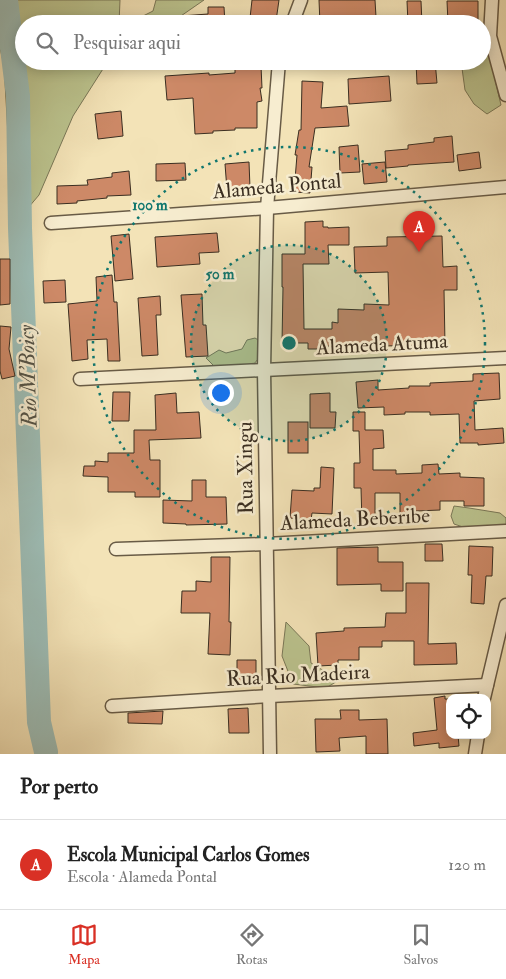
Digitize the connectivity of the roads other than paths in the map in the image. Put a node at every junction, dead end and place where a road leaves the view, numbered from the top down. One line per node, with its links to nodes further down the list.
1 (301, 0): 3 (street)
2 (492, 0): 4 (street)
3 (295, 15)
4 (490, 15)
5 (491, 51): 7 (street)
6 (277, 70): 9 (street, Rua Xingu)
7 (506, 95)
8 (506, 187): 9 (street, Alameda Pontal)
9 (267, 208): 10 (street, Alameda Pontal); 12 (street, Rua Xingu)
10 (51, 223)
11 (506, 358): 12 (street, Alameda Atuma)
12 (264, 370): 13 (street, Alameda Atuma); 15 (street, Rua Xingu)
13 (80, 379)
14 (506, 531): 15 (street, Alameda Beberibe)
15 (266, 544): 16 (street, Alameda Beberibe); 20 (street, Rua Xingu)
16 (116, 549)
17 (506, 605): 18 (street)
18 (487, 685): 19 (street); 20 (street, Rua Rio Madeira)
19 (485, 694)
20 (270, 696): 21 (street, Rua Rio Madeira); 23 (street, Rua Xingu)
21 (112, 706)
22 (477, 739): 24 (street)
23 (270, 754)
24 (475, 754)

